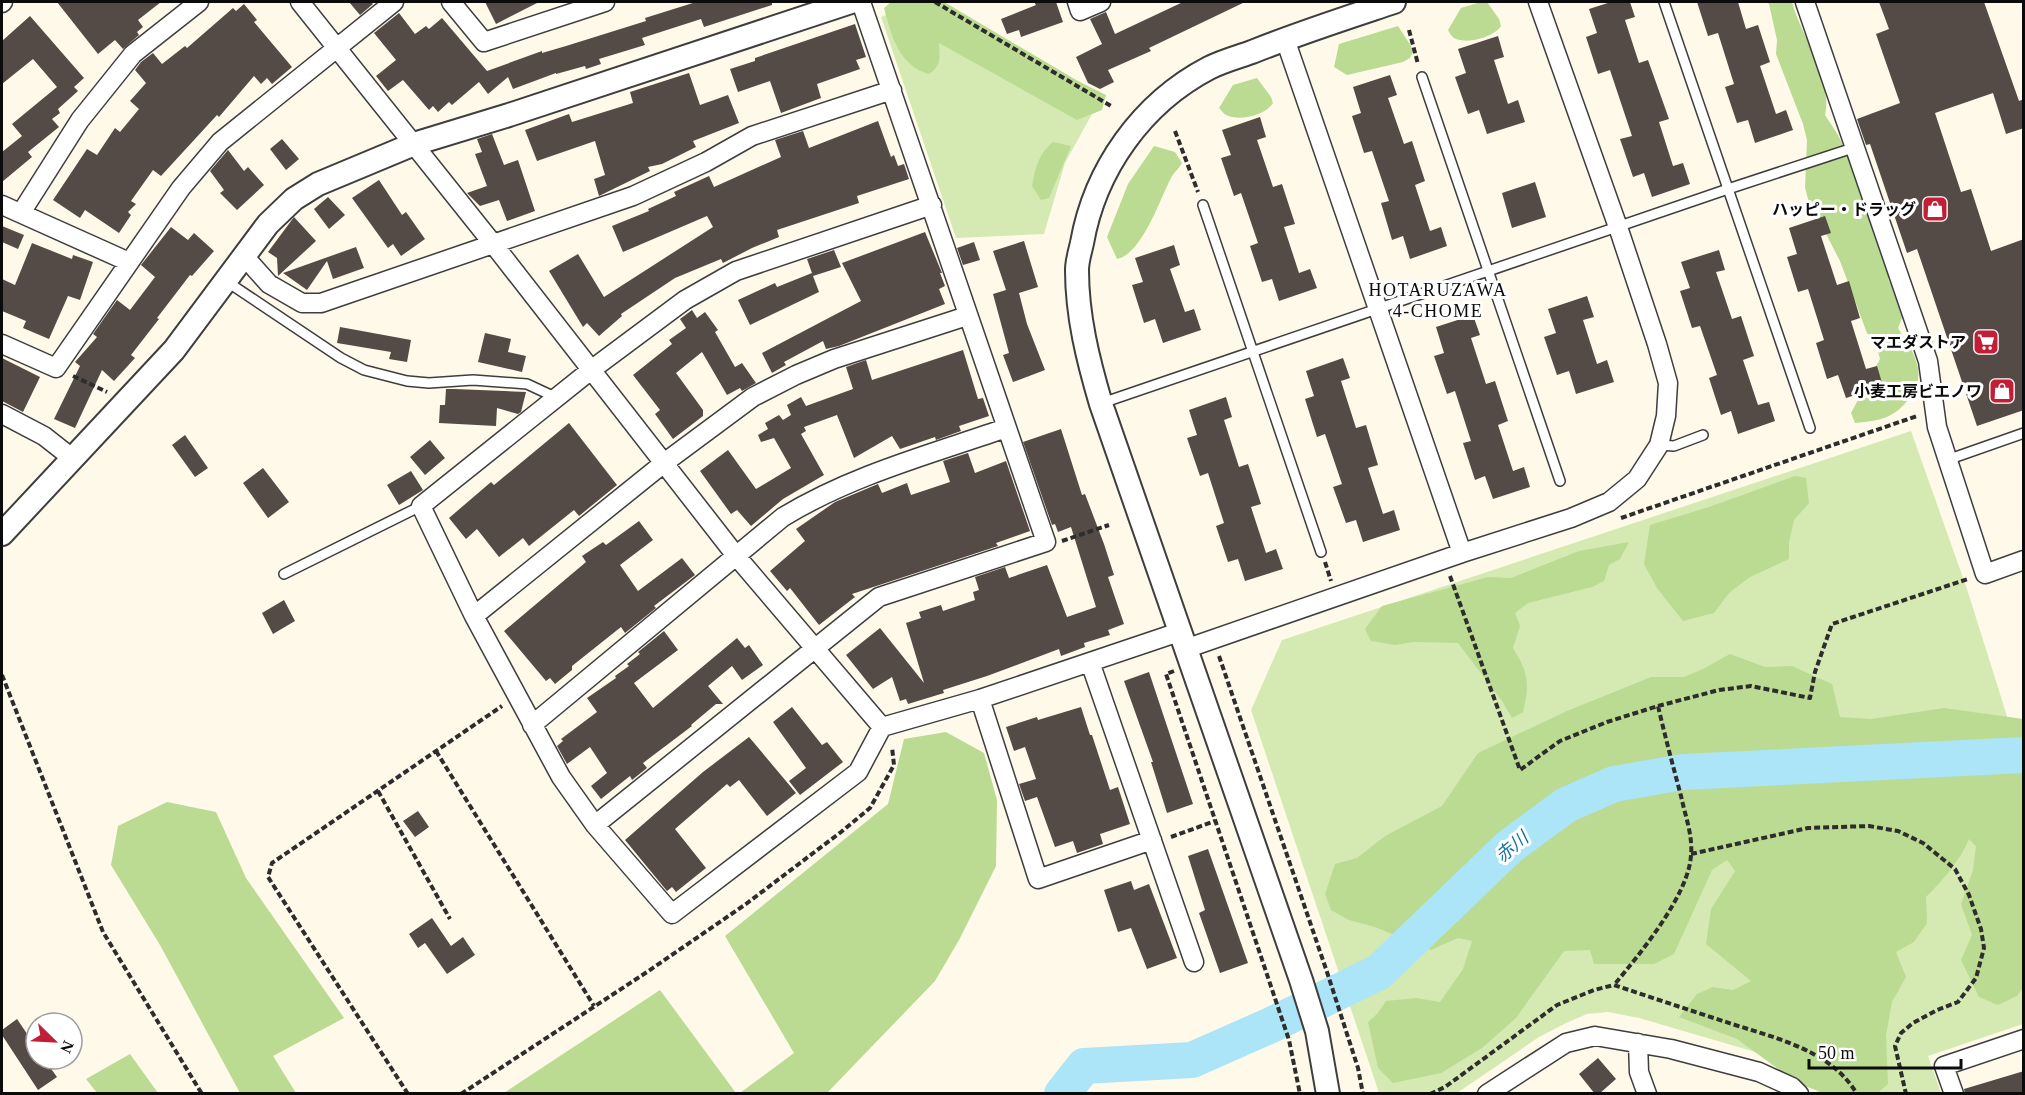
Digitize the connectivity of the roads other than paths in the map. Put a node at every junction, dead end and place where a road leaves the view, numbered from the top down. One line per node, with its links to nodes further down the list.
1 (199, 2): 24 (street)
2 (300, 2): 15 (street)
3 (394, 2): 15 (street)
4 (452, 2): 5 (street)
5 (605, 2)
6 (851, 2): 18 (street)
7 (861, 2): 17 (street)
8 (1077, 2): 9 (street)
9 (1101, 2)
10 (1394, 2): 14 (street)
11 (1538, 2): 25 (street)
12 (1664, 2): 20 (lane)
13 (1805, 2): 19 (street)
14 (1285, 39): 31 (street); 37 (street)
15 (337, 48): 18 (street); 28 (street)
16 (1422, 77): 29 (lane)
17 (892, 90): 22 (street); 26 (street)
18 (414, 144): 26 (street); 27 (street)
19 (1856, 147): 20 (lane); 45 (street)
20 (1728, 189): 25 (lane); 40 (lane)
21 (2, 205): 24 (street)
22 (932, 205): 32 (street); 35 (street)
23 (1203, 205): 34 (lane)
24 (21, 213): 28 (street)
25 (1618, 227): 29 (lane); 43 (street)
26 (494, 245): 27 (street); 35 (street)
27 (244, 256): 30 (street)
28 (129, 262): 33 (street)
29 (1488, 272): 31 (lane); 47 (lane)
30 (226, 281): 36 (lane); 44 (street)
31 (1378, 310): 34 (lane); 51 (street)
32 (968, 316): 39 (street); 46 (street)
33 (2, 344)
34 (1254, 352): 37 (lane); 50 (lane)
35 (591, 370): 36 (street); 46 (street)
36 (557, 398): 48 (street)
37 (1101, 404): 57 (street)
38 (2, 414): 44 (street)
39 (1006, 428): 52 (street); 56 (street)
40 (1810, 428)
41 (2024, 434): 45 (lane)
42 (1702, 435): 43 (lane)
43 (1659, 445): 51 (street)
44 (72, 458): 49 (street)
45 (1947, 460): 53 (street)
46 (664, 463): 52 (street); 55 (street)
47 (1560, 481)
48 (421, 506): 54 (lane); 55 (street)
49 (2, 534)
50 (1322, 552)
51 (1462, 553): 57 (street)
52 (737, 557): 56 (street); 60 (street)
53 (2024, 560)
54 (284, 574)
55 (474, 616): 60 (street)
56 (814, 648): 61 (street); 62 (street)
57 (1185, 648): 58 (street); 67 (street)
58 (1090, 662): 59 (street); 63 (street)
59 (980, 699): 61 (street); 63 (street)
60 (532, 725): 62 (street)
61 (882, 727): 62 (street)
62 (595, 825)
63 (1152, 842): 64 (street)
64 (1194, 962)
65 (2024, 1039): 71 (street)
66 (1638, 1043): 68 (street); 69 (street); 70 (street)
67 (1328, 1094)
68 (1487, 1094)
69 (1647, 1094)
70 (1799, 1094)
71 (1954, 1094)

